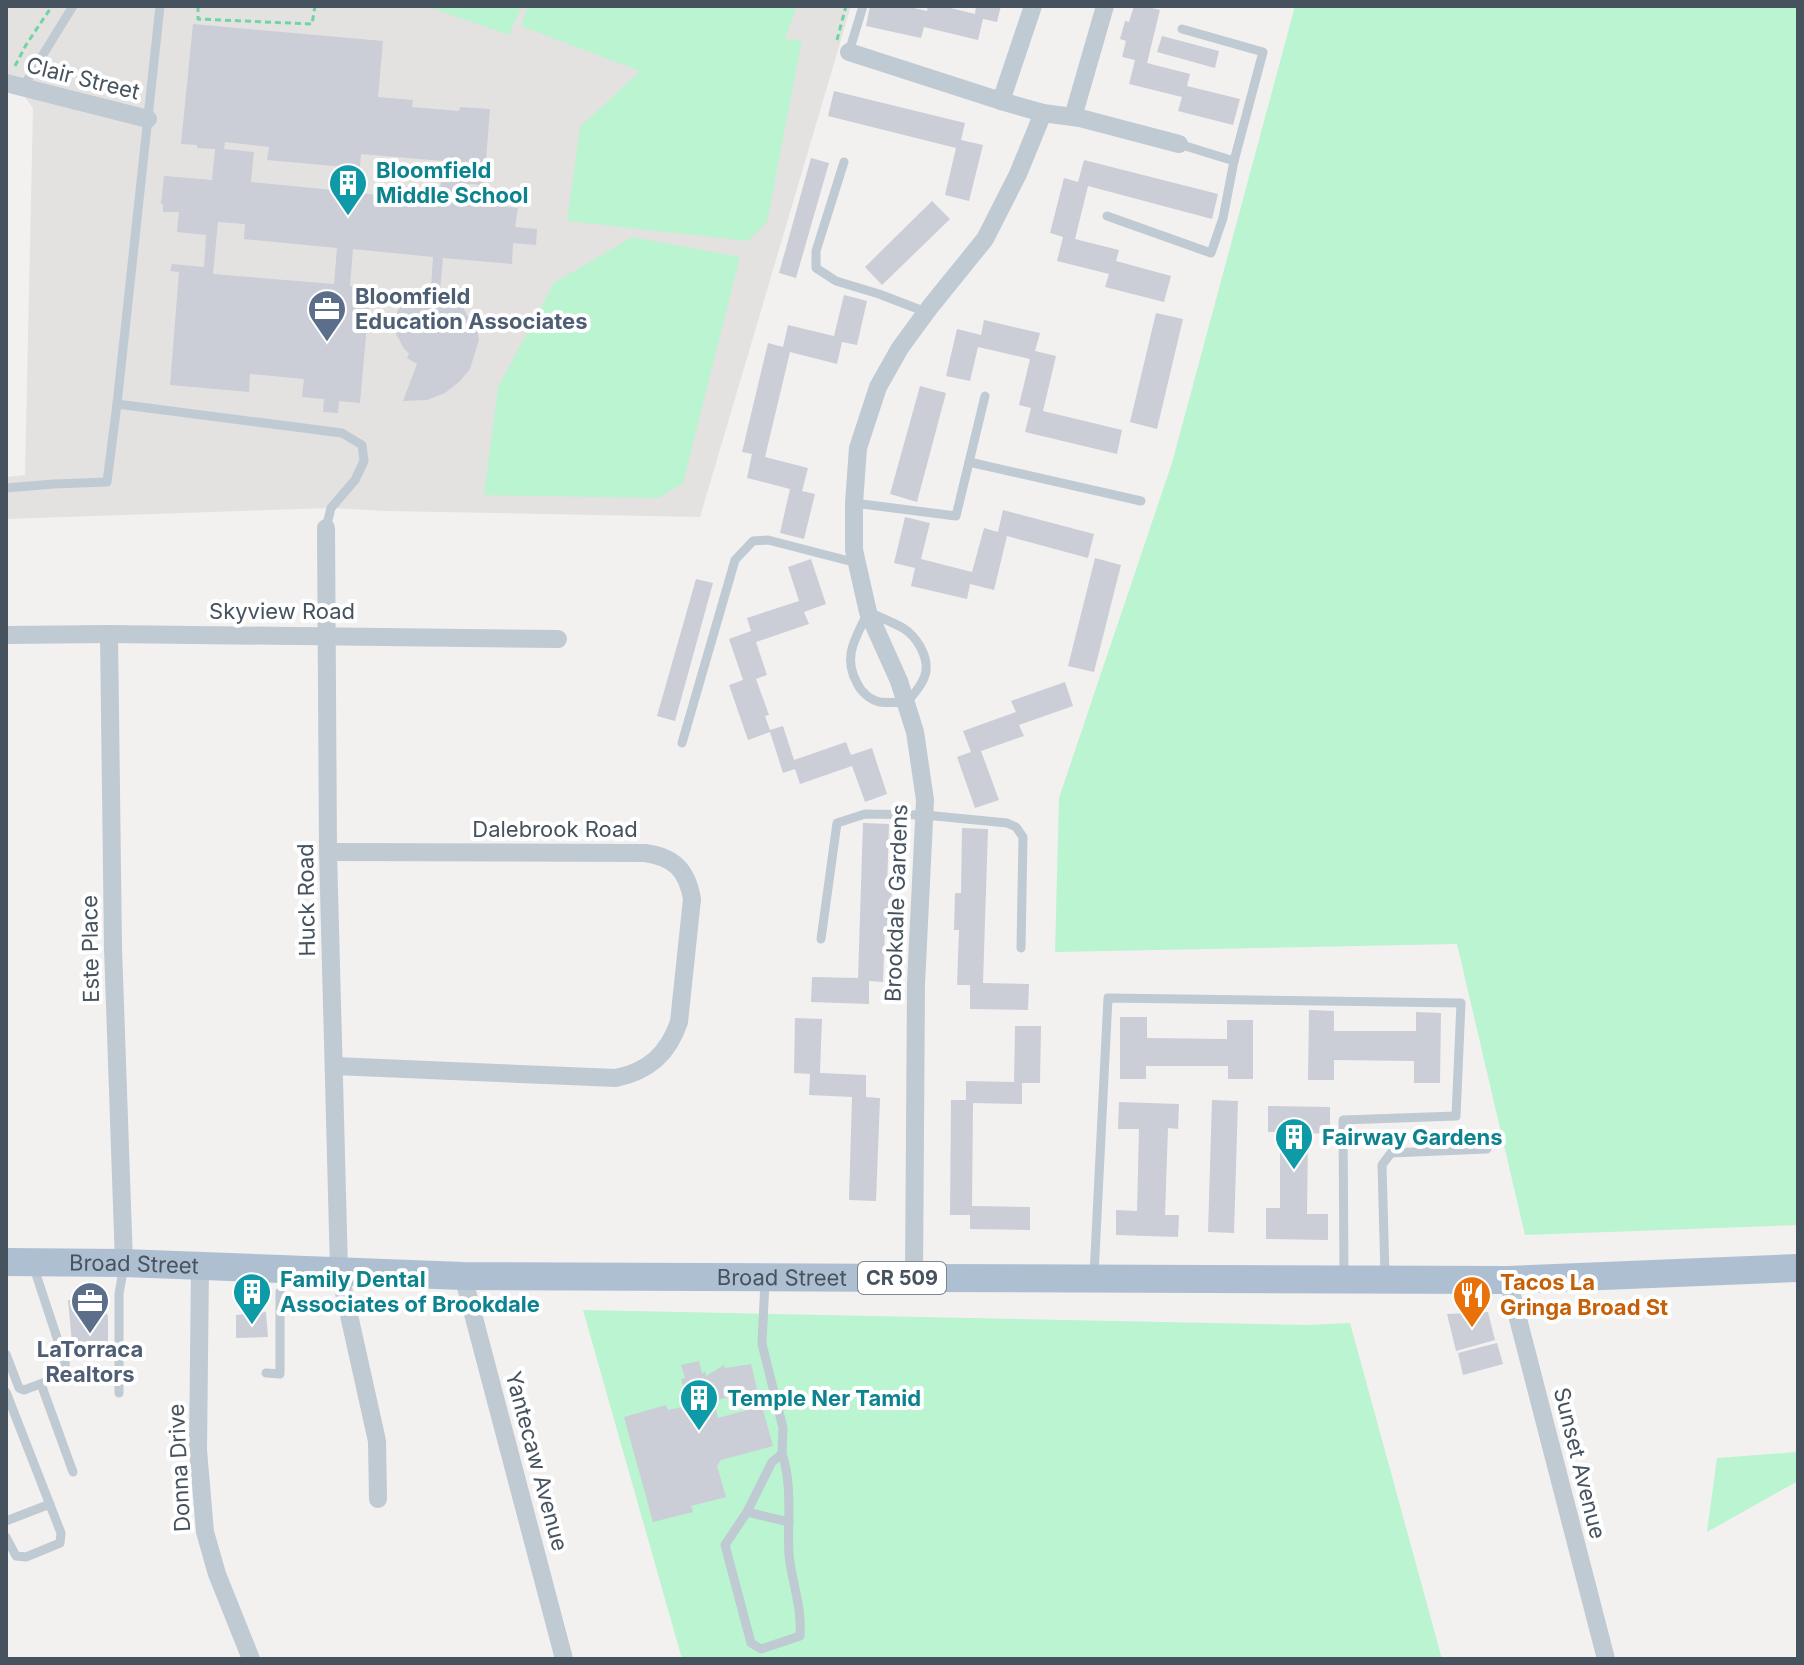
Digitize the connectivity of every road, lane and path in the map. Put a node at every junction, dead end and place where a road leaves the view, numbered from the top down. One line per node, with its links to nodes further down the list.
1 (52, 6): 11 (path)
2 (73, 6): 11 (lane)
3 (160, 6): 15 (lane)
4 (198, 6): 5 (path)
5 (315, 6)
6 (863, 6): 10 (lane)
7 (1033, 6): 12 (street)
8 (1105, 6): 14 (street)
9 (1182, 29): 17 (lane)
10 (849, 52): 12 (street)
11 (12, 84): 15 (street, Clair Street)
12 (1001, 101): 13 (street)
13 (1043, 113): 14 (street); 20 (street, Brookdale Gardens)
14 (1073, 117): 16 (street)
15 (148, 119): 22 (lane)
16 (1179, 144): 17 (lane)
17 (1234, 161): 19 (lane)
18 (844, 162): 20 (lane)
19 (1107, 216)
20 (926, 312): 26 (street, Brookdale Gardens)
21 (985, 396): 23 (lane)
22 (117, 404): 24 (lane); 27 (lane)
23 (969, 462): 25 (lane); 26 (lane)
24 (6, 488)
25 (1141, 501)
26 (854, 503): 28 (street, Brookdale Gardens)
27 (326, 528): 32 (street, Huck Road)
28 (857, 563): 29 (street, Brookdale Gardens); 35 (lane)
29 (868, 612): 34 (street, Brookdale Gardens); 34 (lane); 34 (lane)
30 (109, 634): 31 (street, Skyview Road); 32 (street, Skyview Road); 43 (street, Este Place)
31 (6, 635)
32 (327, 636): 33 (street, Skyview Road); 37 (street, Huck Road)
33 (558, 639)
34 (906, 703): 36 (street, Brookdale Gardens)
35 (682, 743)
36 (925, 815): 38 (lane); 39 (lane); 49 (street, Brookdale Gardens)
37 (328, 852): 40 (street, Huck Road); 40 (street, Dalebrook Road)
38 (821, 939)
39 (1021, 948)
40 (335, 1066): 46 (street, Huck Road)
41 (1487, 1149): 52 (lane)
42 (19, 1262): 43 (main road, Broad Street / CR 509); 57 (lane)
43 (124, 1263): 44 (main road, Broad Street / CR 509); 59 (lane)
44 (200, 1266): 46 (main road, Broad Street / CR 509); 68 (street, Donna Drive)
45 (1798, 1268): 53 (main road, Broad Street / CR 509)
46 (339, 1270): 47 (main road, Broad Street / CR 509); 62 (street, Huck Road)
47 (463, 1276): 48 (main road, Broad Street / CR 509); 69 (street, Yantecaw Avenue)
48 (765, 1277): 49 (main road, Broad Street / CR 509); 60 (lane)
49 (914, 1278): 50 (main road, Broad Street / CR 509)
50 (1094, 1278): 51 (main road, Broad Street / CR 509); 51 (lane)
51 (1344, 1279): 52 (main road, Broad Street / CR 509)
52 (1385, 1279): 53 (main road, Broad Street / CR 509)
53 (1508, 1280): 70 (street, Sunset Avenue)
54 (280, 1292): 56 (lane)
55 (6, 1354): 57 (lane)
56 (266, 1373)
57 (41, 1384): 61 (lane)
58 (6, 1392): 63 (lane)
59 (119, 1393)
60 (782, 1454): 64 (lane); 66 (lane)
61 (73, 1472)
62 (378, 1499)
63 (50, 1504): 65 (lane); 67 (lane)
64 (747, 1512): 66 (lane); 66 (lane)
65 (6, 1521)
66 (789, 1522)
67 (6, 1537)
68 (251, 1659)
69 (564, 1659)
70 (1606, 1659)

